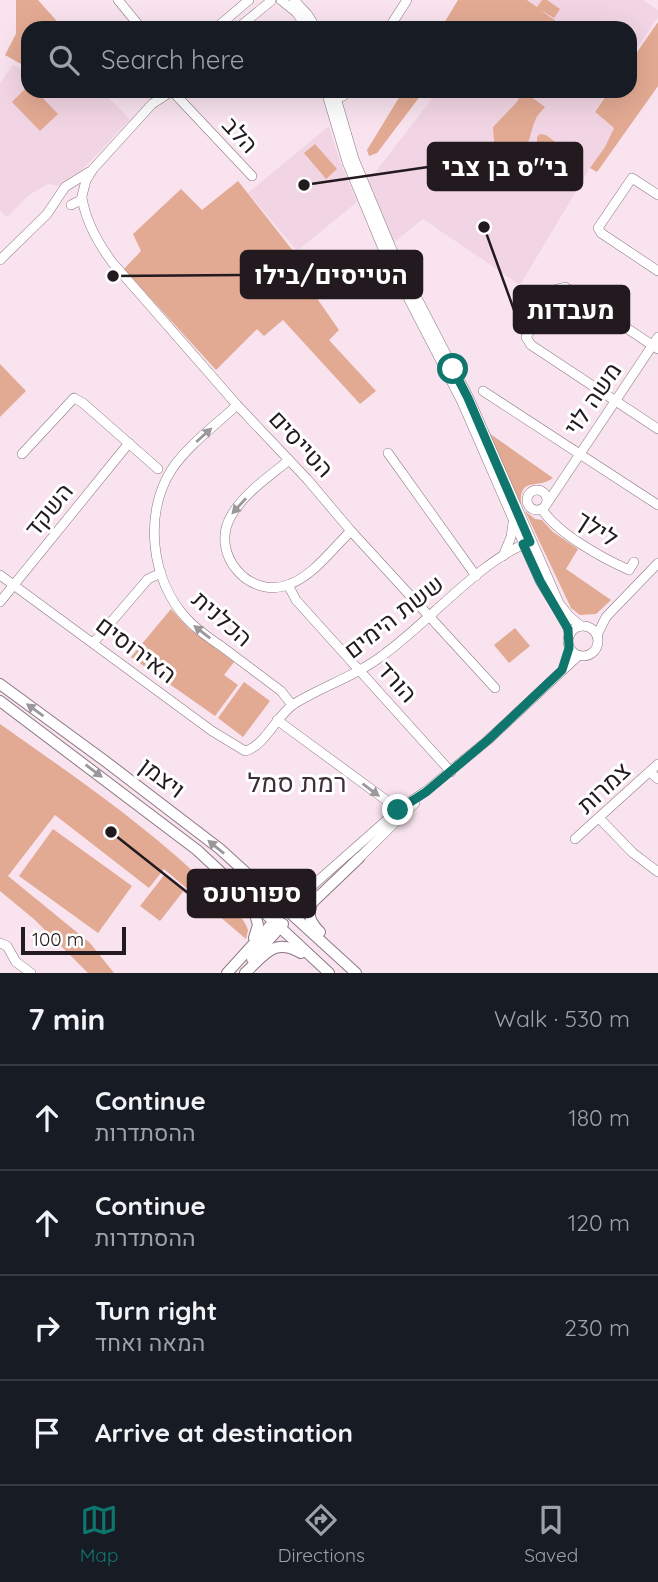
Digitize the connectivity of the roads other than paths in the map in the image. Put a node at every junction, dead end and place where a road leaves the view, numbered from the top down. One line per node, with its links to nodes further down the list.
1 (118, 0): 7 (street)
2 (249, 0): 8 (street)
3 (271, 0): 4 (street); 9 (street)
4 (281, 0): 10 (street)
5 (294, 0): 11 (street)
6 (407, 0): 12 (street)
7 (135, 21)
8 (224, 21)
9 (246, 21)
10 (302, 21)
11 (312, 21)
12 (394, 21)
13 (149, 98): 18 (street)
14 (159, 98): 18 (street)
15 (174, 98): 20 (street, הלב)
16 (332, 98): 45 (street)
17 (332, 98): 47 (street)
18 (140, 116): 19 (street)
19 (93, 169): 21 (street); 24 (street)
20 (252, 176)
21 (71, 184): 22 (street); 24 (street)
22 (61, 194): 25 (street); 26 (street)
23 (658, 195): 29 (street)
24 (82, 196): 25 (street); 27 (street, הטייסים)
25 (69, 205): 26 (street); 27 (street, הטייסים)
26 (47, 214): 28 (street)
27 (87, 219): 33 (street, הטייסים)
28 (0, 260)
29 (658, 271)
30 (656, 344): 32 (street, משה לוי); 32 (street)
31 (483, 391): 37 (street)
32 (615, 401): 34 (street); 37 (street, משה לוי)
33 (237, 405): 39 (street, הטייסים); 51 (street, הכלנית, one-way to 33)
34 (658, 429)
35 (129, 443): 38 (street); 40 (street); 54 (street, השקד)
36 (388, 453): 53 (street)
37 (580, 453): 41 (street, משה לוי); 43 (street)
38 (22, 454)
39 (289, 460): 46 (street, הטייסים); 55 (street, one-way to 55)
40 (158, 469)
41 (560, 483): 42 (street); 44 (street, משה לוי)
42 (539, 489): 44 (street); 44 (street)
43 (658, 505)
44 (544, 507): 49 (street, לילך)
45 (513, 522): 47 (street); 48 (street)
46 (351, 531): 55 (street); 58 (street, הטייסים)
47 (527, 543): 48 (street, ששת הימים); 59 (street); 60 (street)
48 (501, 558): 53 (street, ששת הימים)
49 (634, 562)
50 (658, 563): 57 (street)
51 (161, 573): 62 (street); 70 (street, הכלנית, one-way to 51)
52 (0, 575): 54 (street, האירוסים)
53 (476, 576): 58 (street, ששת הימים)
54 (14, 584): 56 (street, השקד); 62 (street, האירוסים)
55 (288, 585): 65 (street, הורד)
56 (0, 602)
57 (611, 612): 59 (street); 61 (street)
58 (430, 617): 65 (street, ששת הימים); 68 (street, הטייסים)
59 (584, 626): 60 (street); 61 (street)
60 (569, 634): 63 (street)
61 (597, 635): 64 (street)
62 (94, 642): 72 (street, האירוסים)
63 (569, 648): 64 (street); 66 (street)
64 (578, 656): 66 (street)
65 (360, 670): 70 (street, ששת הימים); 74 (street, הורד)
66 (562, 670): 74 (street)
67 (0, 684): 83 (main road, ויצמן, one-way to 67)
68 (495, 688)
69 (0, 701): 82 (main road, ויצמן, one-way to 82)
70 (292, 705): 71 (street, ששת הימים)
71 (277, 720): 72 (street, ששת הימים); 77 (street, one-way to 77)
72 (250, 750)
73 (658, 764): 75 (street, צמרות)
74 (451, 772): 77 (street)
75 (650, 772): 76 (street); 78 (street, צמרות)
76 (658, 779)
77 (402, 812): 80 (street); 83 (street)
78 (599, 818): 79 (street, צמרות); 81 (street)
79 (575, 839)
80 (359, 858): 83 (street); 94 (main road)
81 (658, 872)
82 (250, 897): 84 (main road, ויצמן); 86 (main road)
83 (289, 911): 84 (main road); 93 (main road, ויצמן)
84 (274, 927): 86 (main road); 91 (main road); 92 (main road, ויצמן)
85 (0, 943): 87 (street)
86 (241, 957): 90 (main road)
87 (16, 962): 88 (street); 89 (street)
88 (10, 973)
89 (31, 973)
90 (227, 973)
91 (242, 973): 92 (main road)
92 (329, 973)
93 (356, 973)
94 (362, 973)

